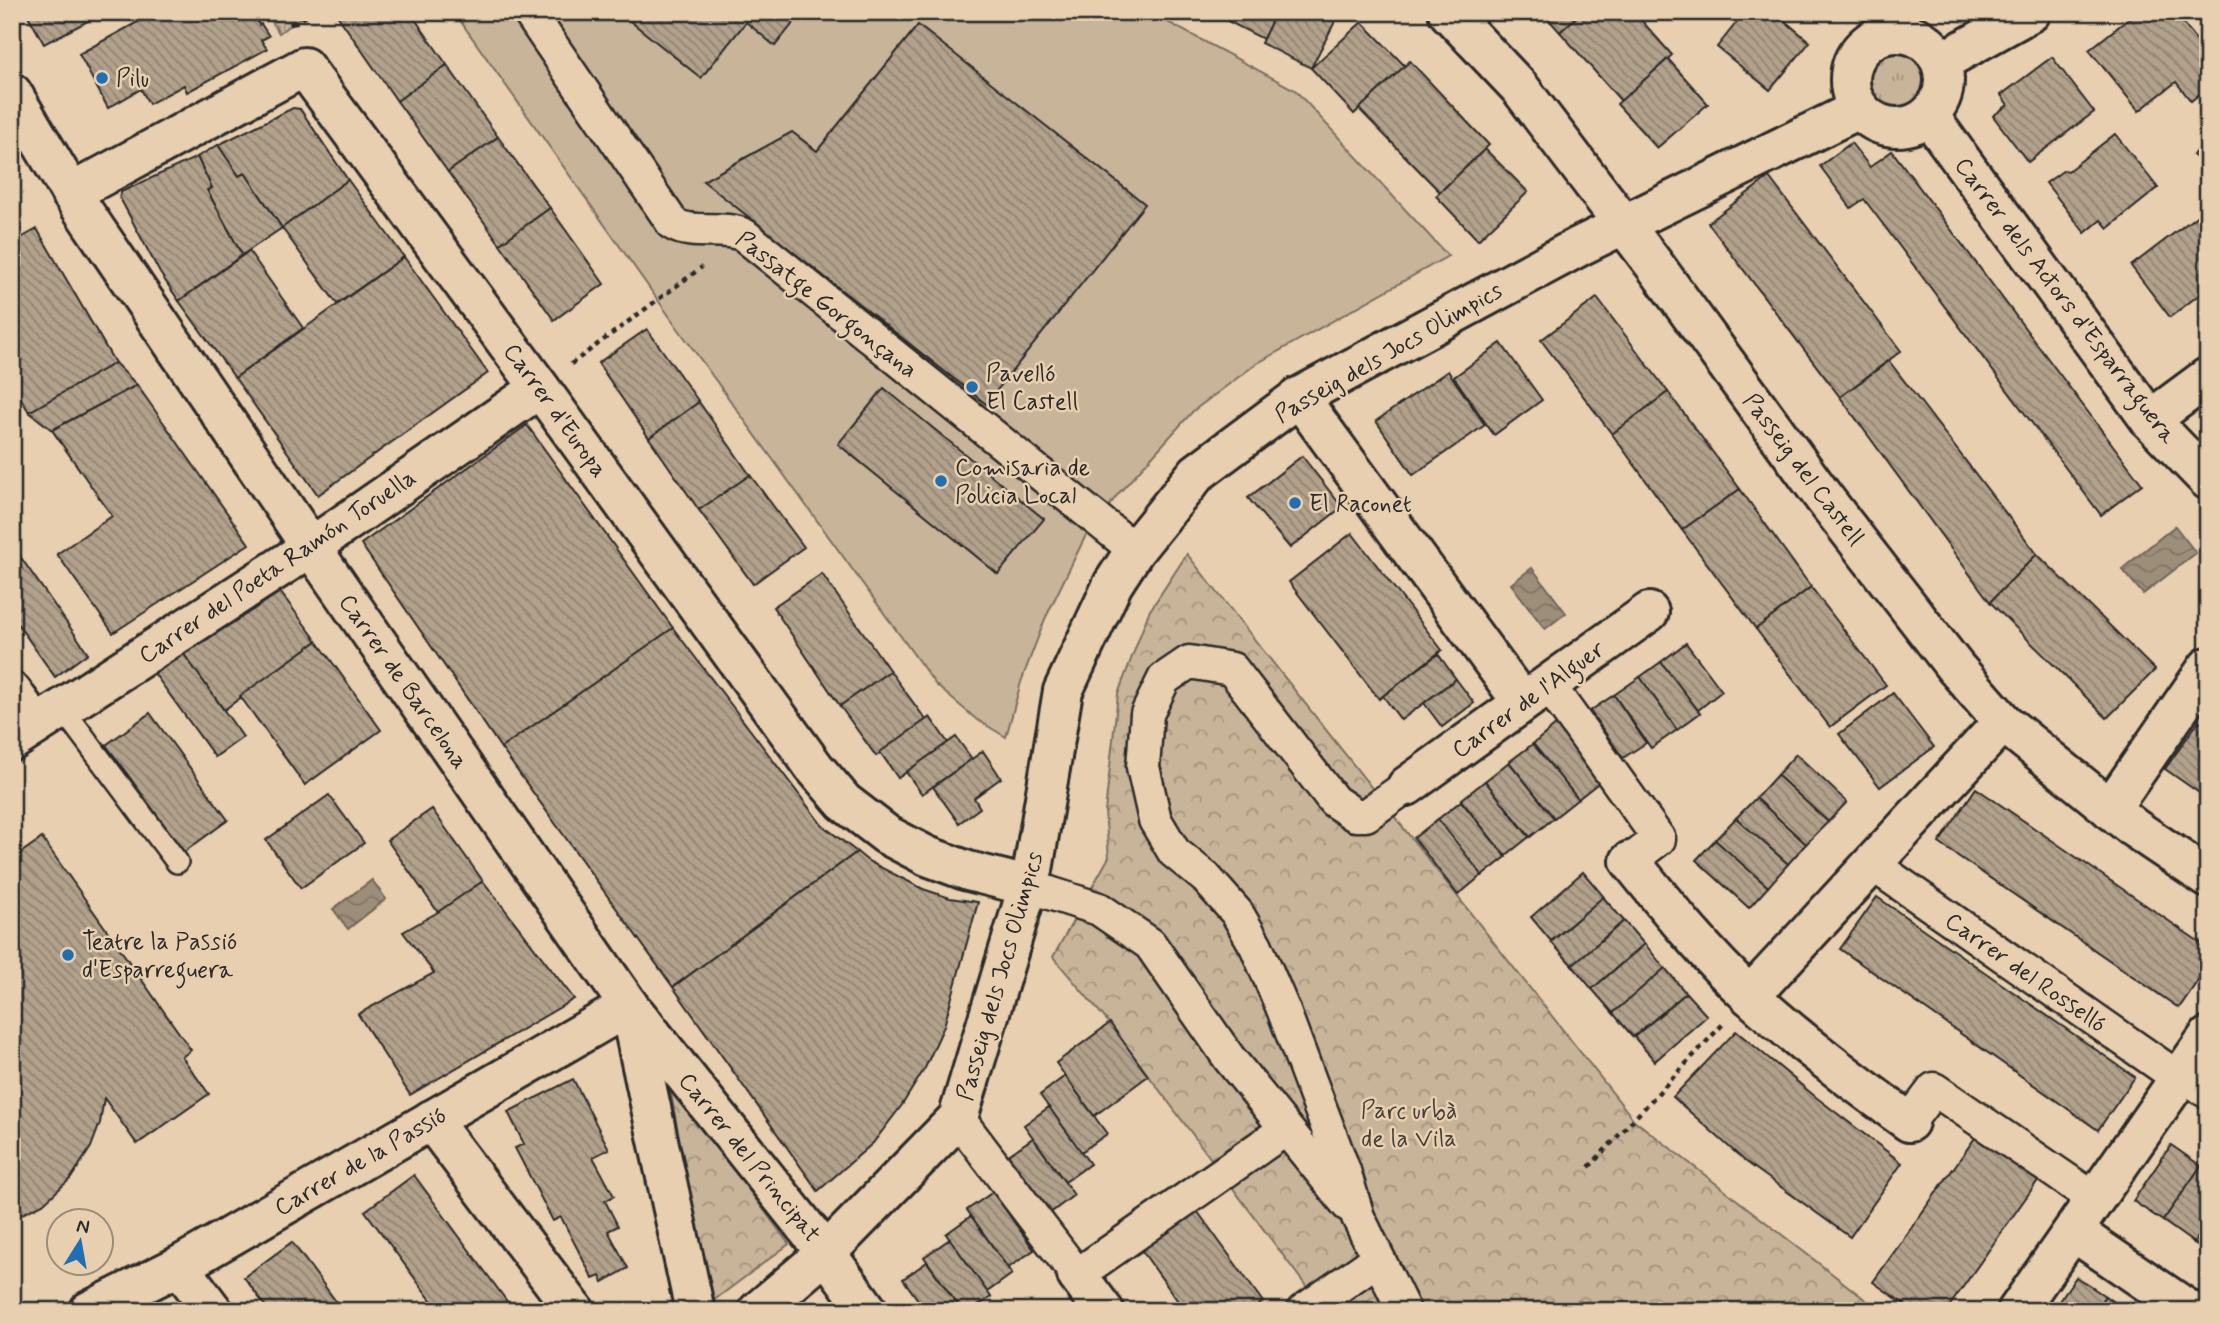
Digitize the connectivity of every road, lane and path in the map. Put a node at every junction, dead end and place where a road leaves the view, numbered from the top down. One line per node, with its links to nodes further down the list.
1 (313, 12): 5 (path)
2 (529, 12): 12 (street, Passatge Gorgonçana)
3 (1448, 12): 11 (street, Passeig del Castell)
4 (2031, 12): 6 (street)
5 (293, 24)
6 (1941, 62): 8 (street); 9 (street)
7 (12, 93): 10 (street, Carrer de Barcelona)
8 (1859, 109): 9 (street); 11 (street, Passeig dels Jocs Olimpics)
9 (1929, 116): 16 (street, Carrer dels Actors d'Esparraguera)
10 (71, 193): 14 (street, Carrer d'Europa); 18 (street, Carrer de Barcelona)
11 (1622, 225): 15 (street, Passeig dels Jocs Olimpics); 24 (street, Passeig del Castell)
12 (744, 235): 14 (path); 19 (street, Passatge Gorgonçana)
13 (2208, 377): 16 (street)
14 (540, 387): 18 (street, Carrer del Poeta Ramón Toruella); 32 (street, Carrer d'Europa)
15 (1298, 397): 19 (street, Passeig dels Jocs Olimpics); 23 (street)
16 (2150, 420): 17 (street, Carrer dels Actors d'Esparraguera)
17 (2208, 480)
18 (311, 547): 25 (street, Carrer del Poeta Ramón Toruella); 34 (street, Carrer de Barcelona)
19 (1135, 550): 32 (street, Passeig dels Jocs Olimpics)
20 (1649, 612): 23 (street, Carrer de l'Alguer)
21 (2208, 667): 27 (street)
22 (12, 692): 25 (street)
23 (1535, 693): 26 (street, Carrer de l'Alguer); 28 (street)
24 (2003, 722): 27 (street, Passeig del Castell); 30 (street)
25 (36, 725): 29 (lane)
26 (1407, 786): 43 (street)
27 (2110, 808): 31 (street, Passeig del Castell)
28 (1630, 861): 33 (street)
29 (177, 862)
30 (1872, 864): 33 (street); 36 (street, Carrer del Rosselló)
31 (2208, 878)
32 (1028, 886): 37 (street, Passeig dels Jocs Olimpics); 40 (street)
33 (1750, 996): 39 (street); 41 (path)
34 (629, 1006): 38 (street, Carrer de la Passió); 45 (street, Carrer del Principat); 52 (street, Carrer de Barcelona)
35 (2208, 1037): 36 (street)
36 (2194, 1089): 42 (street)
37 (958, 1118): 45 (street, Passeig dels Jocs Olimpics); 48 (street)
38 (431, 1120): 47 (street, Carrer de la Passió); 51 (street)
39 (1909, 1122): 42 (street)
40 (1286, 1129): 43 (street); 48 (street)
41 (1589, 1167)
42 (2096, 1200): 44 (street)
43 (1358, 1217): 46 (street)
44 (2074, 1232): 58 (street); 59 (street)
45 (826, 1253): 53 (street, Passeig dels Jocs Olimpics); 54 (street, Carrer del Principat)
46 (1378, 1259): 56 (street); 57 (street)
47 (179, 1266): 49 (street, Carrer de la Passió); 50 (street)
48 (1077, 1275): 55 (street)
49 (89, 1311)
50 (213, 1311)
51 (575, 1311)
52 (695, 1311)
53 (758, 1311)
54 (868, 1311)
55 (1104, 1311)
56 (1303, 1311)
57 (1404, 1311)
58 (2017, 1311)
59 (2190, 1311)

